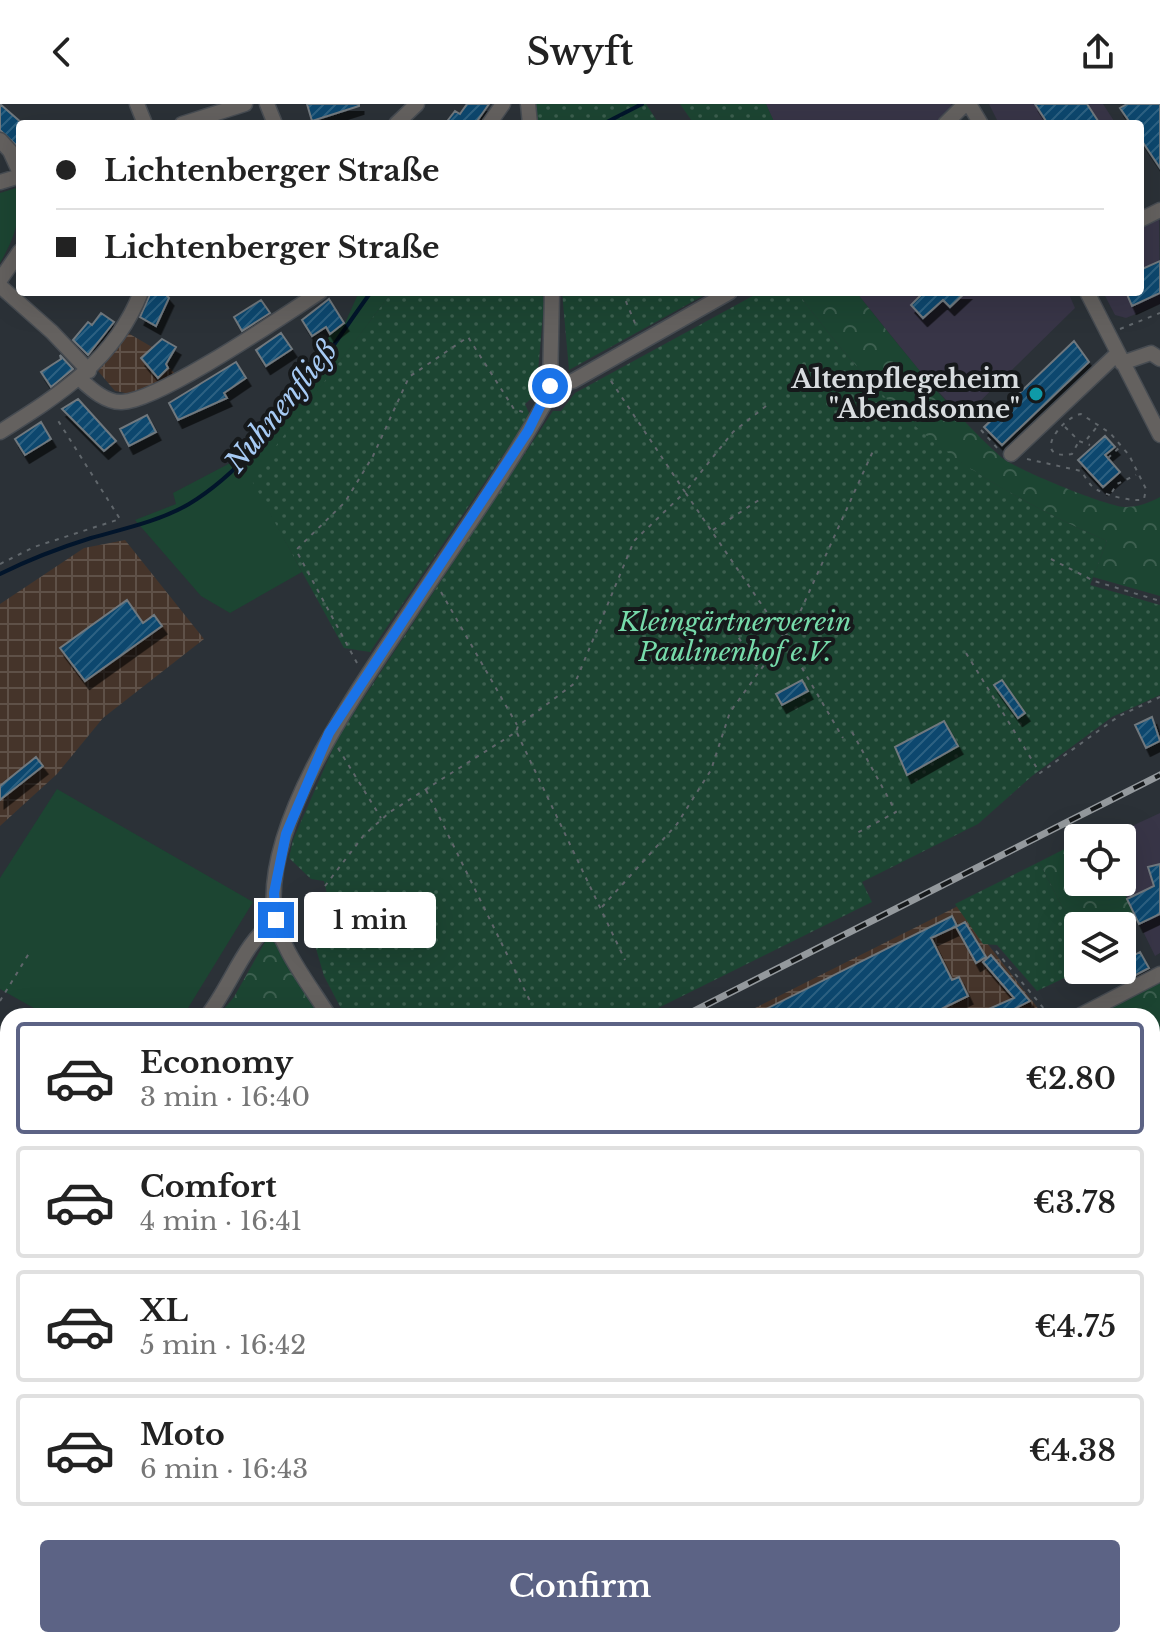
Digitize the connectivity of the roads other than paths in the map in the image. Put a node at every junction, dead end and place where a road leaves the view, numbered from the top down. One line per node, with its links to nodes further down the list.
1 (245, 104): 4 (street)
2 (417, 104): 5 (street)
3 (967, 104): 6 (street)
4 (195, 120)
5 (400, 120)
6 (949, 120)
7 (0, 140): 8 (street)
8 (16, 165)
9 (16, 257): 10 (street)
10 (0, 280)
11 (0, 286): 19 (street)
12 (139, 296): 19 (street)
13 (314, 296): 19 (street)
14 (552, 296): 20 (street)
15 (723, 296): 20 (street)
16 (1089, 296): 17 (street)
17 (1120, 358): 18 (street); 22 (street); 23 (street)
18 (1160, 359)
19 (85, 375): 21 (street)
20 (550, 386): 24 (street)
21 (0, 432)
22 (1160, 435)
23 (1011, 454)
24 (276, 920): 26 (street); 27 (street)
25 (1160, 974): 28 (street)
26 (213, 1008)
27 (325, 1008)
28 (1094, 1008)

